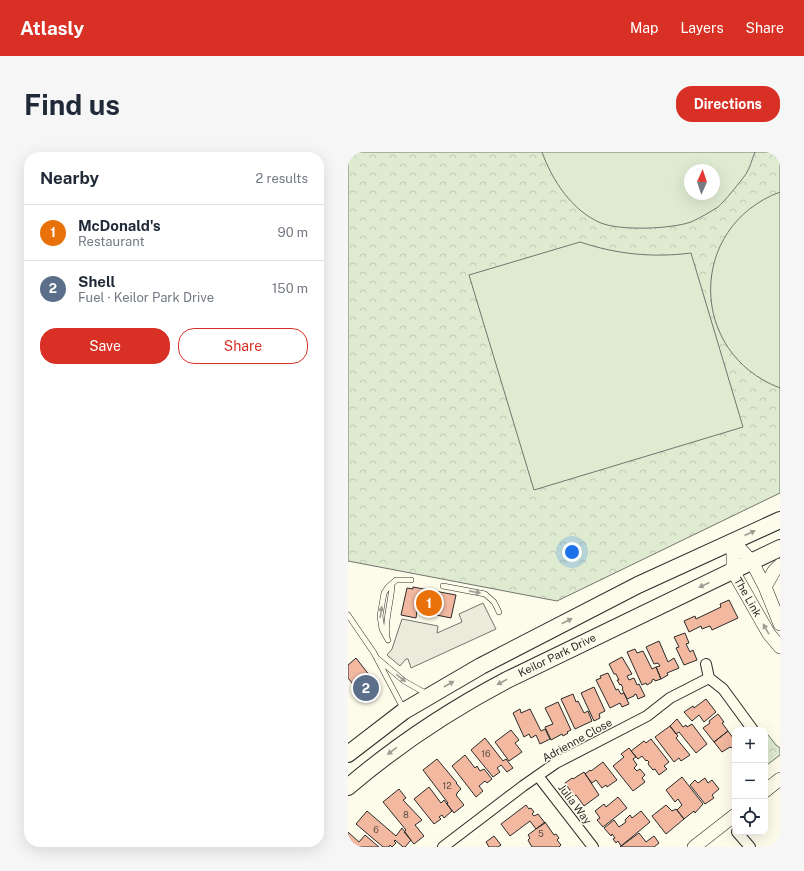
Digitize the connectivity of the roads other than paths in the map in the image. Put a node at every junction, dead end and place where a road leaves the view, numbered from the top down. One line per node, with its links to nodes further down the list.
1 (780, 520): 2 (main road, one-way to 1)
2 (733, 541): 4 (street, The Link); 6 (street, The Link); 18 (main road, one-way to 2)
3 (780, 548): 4 (main road, Keilor Park Drive)
4 (752, 562): 6 (main road, Keilor Park Drive); 9 (street, The Link)
5 (780, 565): 9 (street)
6 (733, 571): 14 (street, The Link, one-way to 6); 21 (main road, Keilor Park Drive, one-way to 21)
7 (411, 580): 13 (lane, one-way to 7)
8 (443, 586): 10 (lane, one-way to 10)
9 (765, 587): 12 (street, The Link)
10 (499, 612)
11 (348, 615): 15 (lane)
12 (780, 624)
13 (388, 640)
14 (780, 647)
15 (376, 657): 18 (lane, one-way to 18); 19 (lane)
16 (706, 664): 17 (street)
17 (710, 678): 20 (street); 23 (street, Adrienne Close)
18 (430, 695): 19 (main road)
19 (404, 711): 21 (main road); 22 (main road)
20 (751, 727)
21 (419, 732): 25 (main road, Keilor Park Drive, one-way to 25)
22 (348, 754)
23 (538, 776): 29 (street, Adrienne Close); 30 (street, Julia Way)
24 (780, 779): 26 (street)
25 (348, 787)
26 (768, 789)
27 (732, 823): 31 (street)
28 (740, 835): 32 (street)
29 (443, 847)
30 (593, 847)
31 (694, 847)
32 (750, 847)

